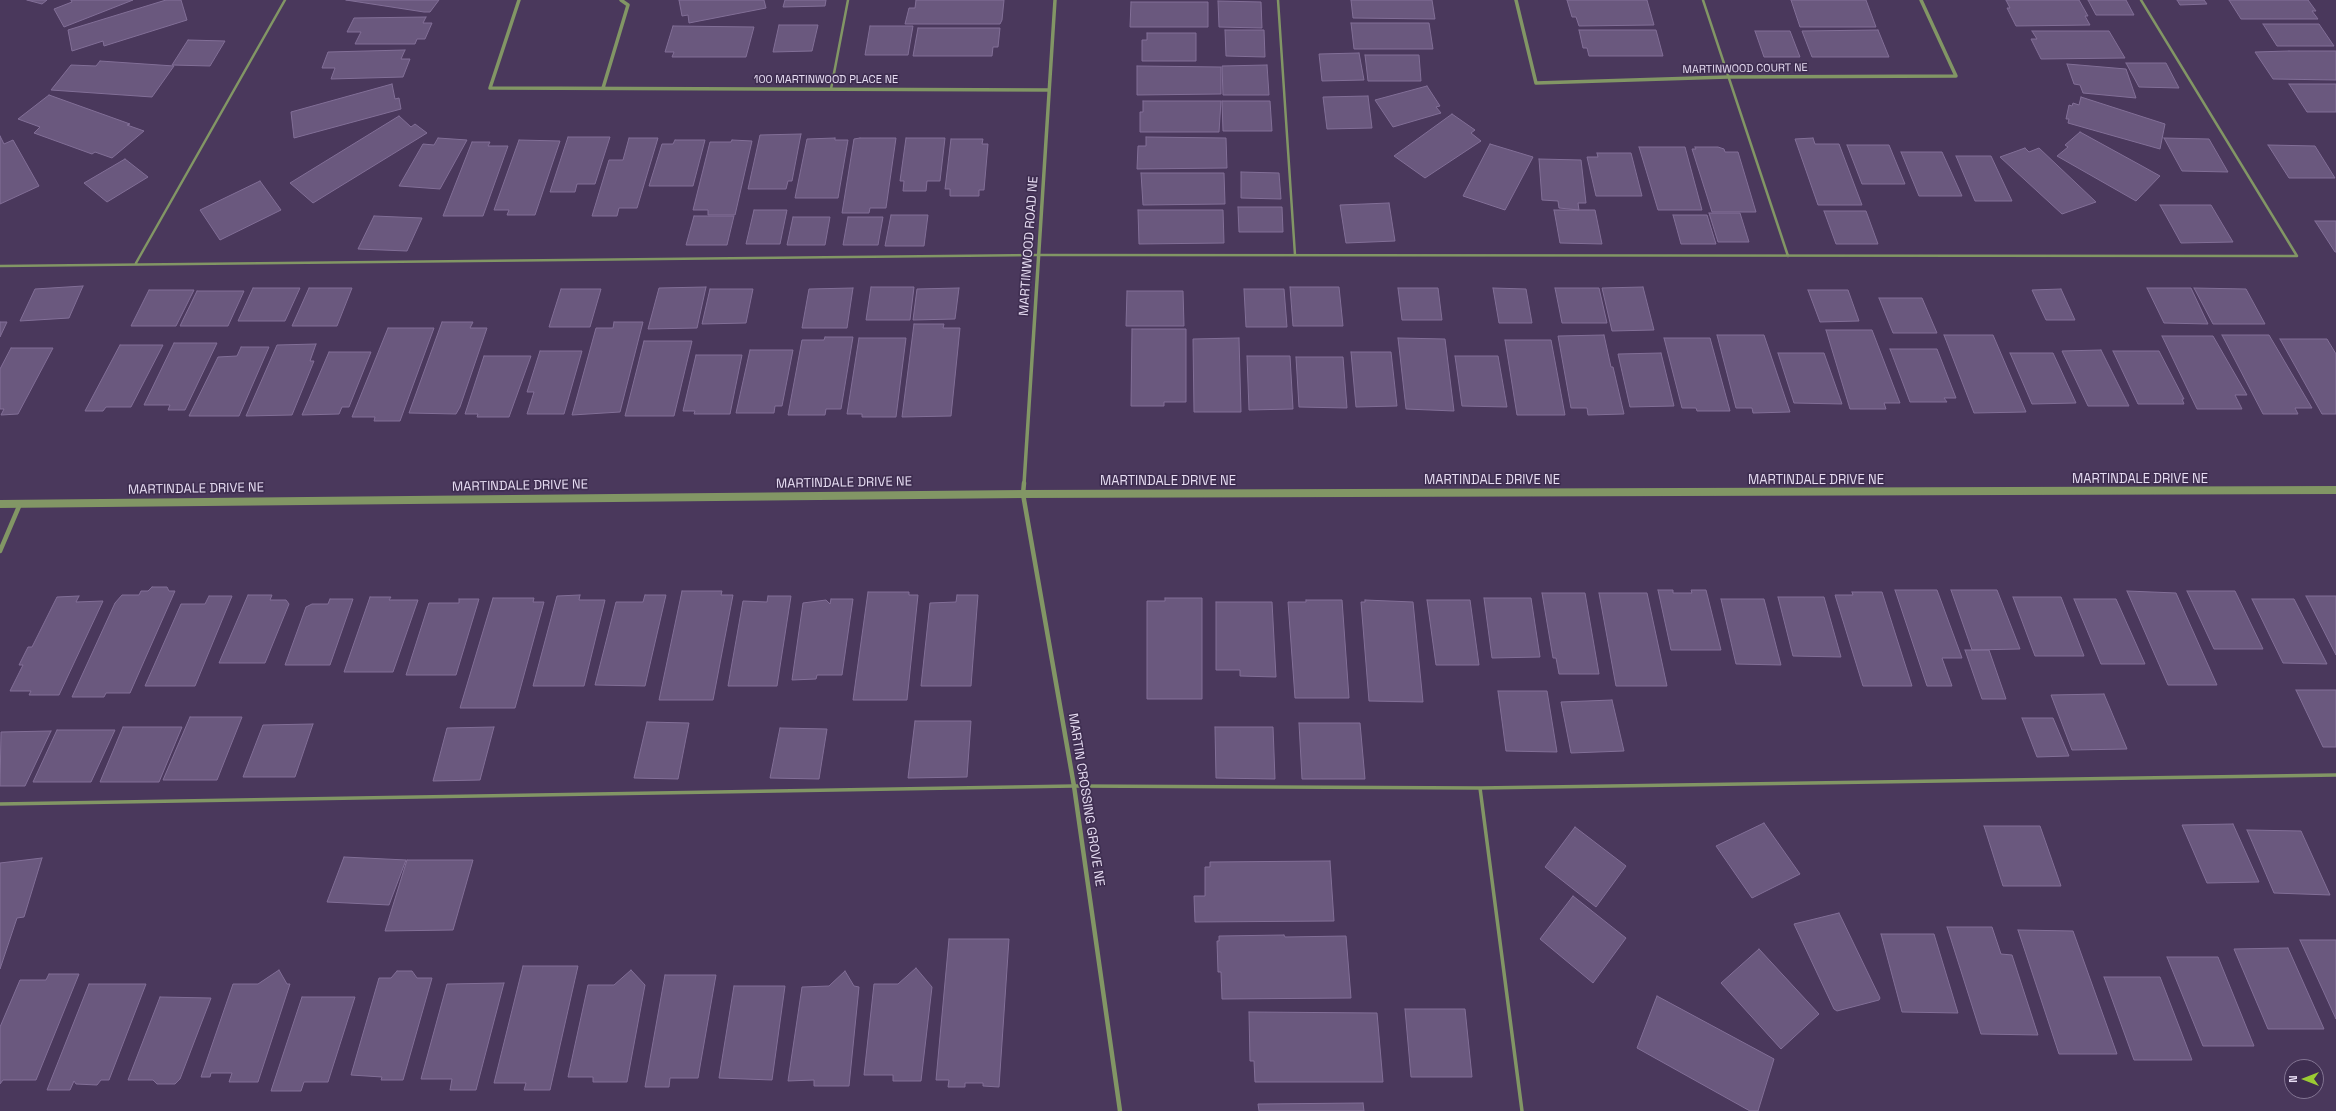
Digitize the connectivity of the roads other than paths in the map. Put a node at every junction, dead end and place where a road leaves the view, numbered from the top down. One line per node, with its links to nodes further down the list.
1 (285, 0): 18 (lane)
2 (520, 0): 12 (street, 100 MARTINWOOD PLACE NE)
3 (621, 0): 12 (street)
4 (848, 0): 13 (lane)
5 (1055, 0): 14 (street, MARTINWOOD ROAD NE)
6 (1278, 0): 16 (lane)
7 (1516, 0): 11 (street, MARTINWOOD COURT NE)
8 (1703, 0): 11 (lane)
9 (1921, 0): 11 (street, MARTINWOOD COURT NE)
10 (2141, 0): 17 (lane)
11 (1728, 77): 17 (lane)
12 (603, 88): 13 (street, 100 MARTINWOOD PLACE NE)
13 (832, 89): 14 (street, 100 MARTINWOOD PLACE NE)
14 (1049, 90): 15 (street, MARTINWOOD ROAD NE)
15 (1038, 255): 16 (lane); 18 (lane); 21 (street, MARTINWOOD ROAD NE)
16 (1295, 255): 17 (lane)
17 (1788, 256)
18 (136, 263): 19 (lane)
19 (0, 266)
20 (2336, 490): 21 (street, MARTINDALE DRIVE NE)
21 (1023, 494): 22 (street, MARTINDALE DRIVE NE); 26 (street, MARTIN CROSSING GROVE NE)
22 (20, 503): 23 (street, MARTINDALE DRIVE NE); 24 (street)
23 (0, 504)
24 (0, 551)
25 (2336, 775): 27 (lane)
26 (1074, 786): 27 (lane); 28 (lane); 29 (street, MARTIN CROSSING GROVE NE)
27 (1480, 788): 30 (lane)
28 (0, 804)
29 (1120, 1111)
30 (1522, 1111)

